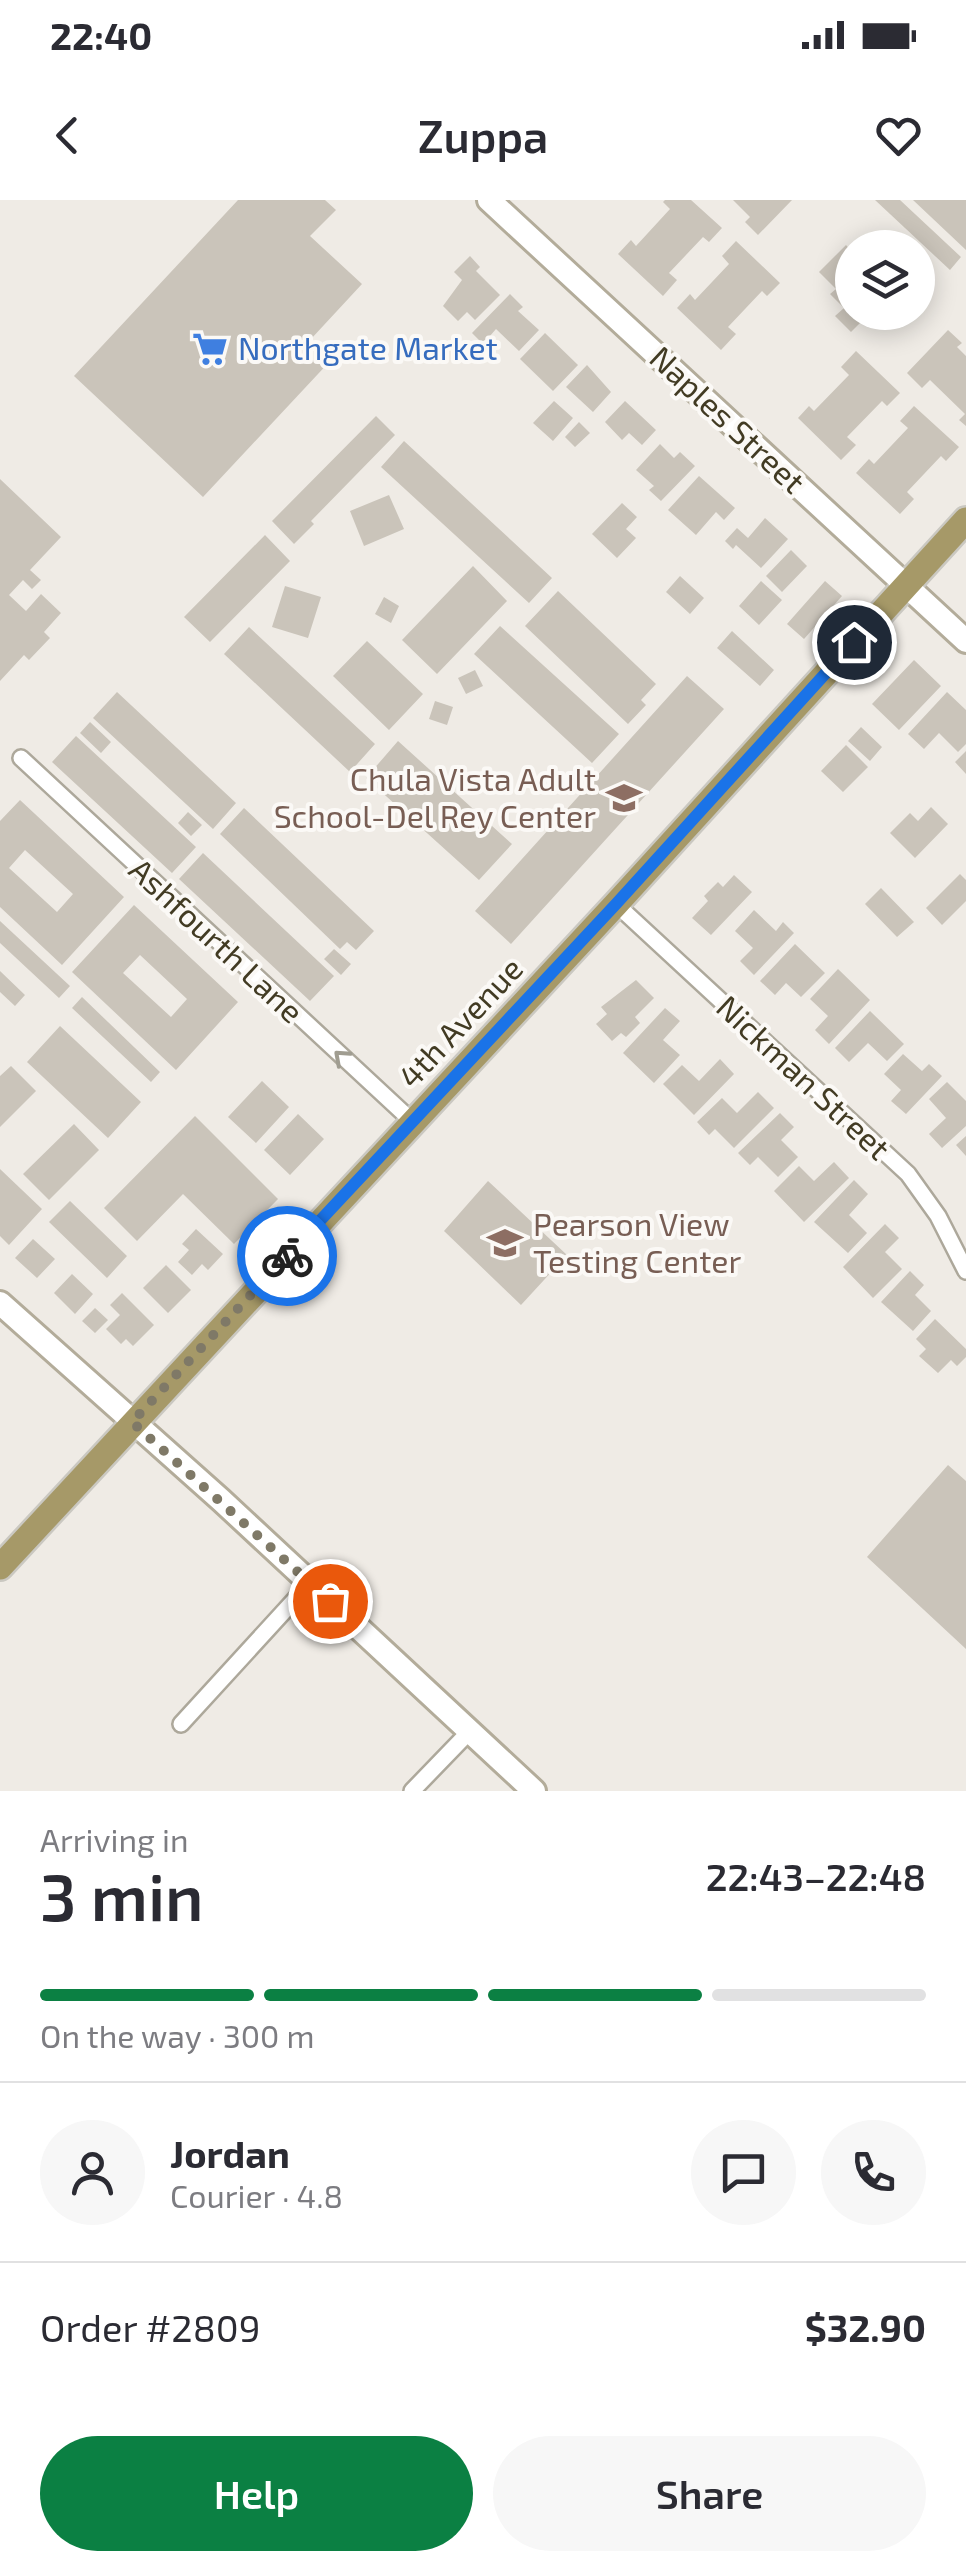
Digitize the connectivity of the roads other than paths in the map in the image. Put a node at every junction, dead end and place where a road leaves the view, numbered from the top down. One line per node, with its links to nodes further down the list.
1 (488, 200): 3 (street, Naples Street)
2 (966, 520): 3 (main road, 4th Avenue)
3 (906, 584): 4 (street, Naples Street); 6 (main road, 4th Avenue)
4 (966, 640)
5 (22, 758): 7 (street, Ashfourth Lane, one-way to 5)
6 (616, 904): 7 (main road, 4th Avenue); 8 (street, Nickman Street)
7 (413, 1122): 10 (main road, 4th Avenue)
8 (966, 1270)
9 (0, 1302): 10 (street)
10 (132, 1422): 11 (main road, 4th Avenue); 12 (street)
11 (0, 1568)
12 (310, 1583): 13 (street); 14 (street)
13 (181, 1724)
14 (469, 1732): 15 (street); 16 (street)
15 (412, 1791)
16 (534, 1791)

